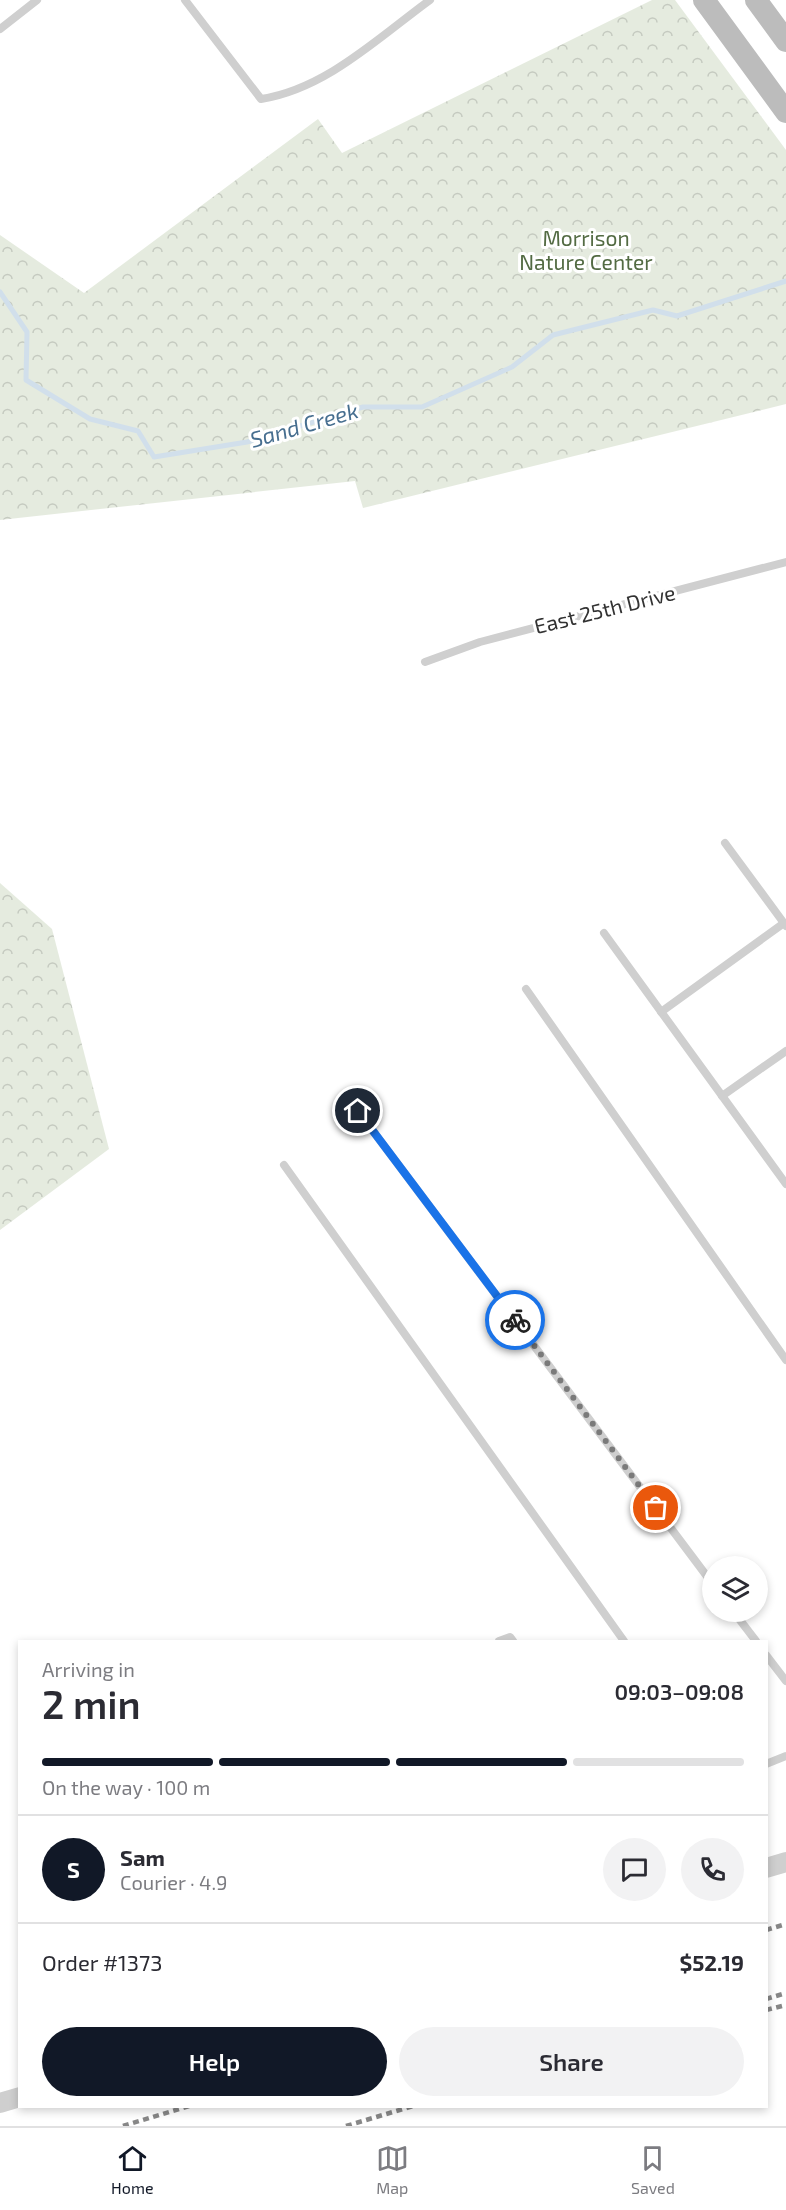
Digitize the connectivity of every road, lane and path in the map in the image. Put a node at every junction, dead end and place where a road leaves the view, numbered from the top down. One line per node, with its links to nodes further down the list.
1 (37, 0): 6 (lane)
2 (185, 0): 3 (lane)
3 (430, 0)
4 (704, 0): 8 (main road)
5 (756, 0): 7 (main road)
6 (0, 28)
7 (786, 41)
8 (786, 112)
9 (786, 562): 10 (lane, East 25th Drive)
10 (426, 662)
11 (725, 843): 12 (lane)
12 (785, 925): 15 (lane)
13 (603, 933): 15 (lane)
14 (526, 989): 23 (lane)
15 (661, 1012): 17 (lane)
16 (786, 1051): 17 (lane)
17 (722, 1096): 21 (lane)
18 (358, 1111): 24 (lane)
19 (786, 1164): 21 (lane)
20 (284, 1165): 26 (lane)
21 (777, 1171): 22 (lane)
22 (786, 1184)
23 (786, 1360)
24 (702, 1570)
25 (741, 1622): 27 (lane)
26 (623, 1640)
27 (755, 1640)
28 (768, 1658): 29 (lane)
29 (786, 1682)
30 (786, 1756): 31 (lane)
31 (768, 1763)
32 (786, 1862): 33 (street)
33 (768, 1867)
34 (18, 2098): 35 (street)
35 (0, 2103)

